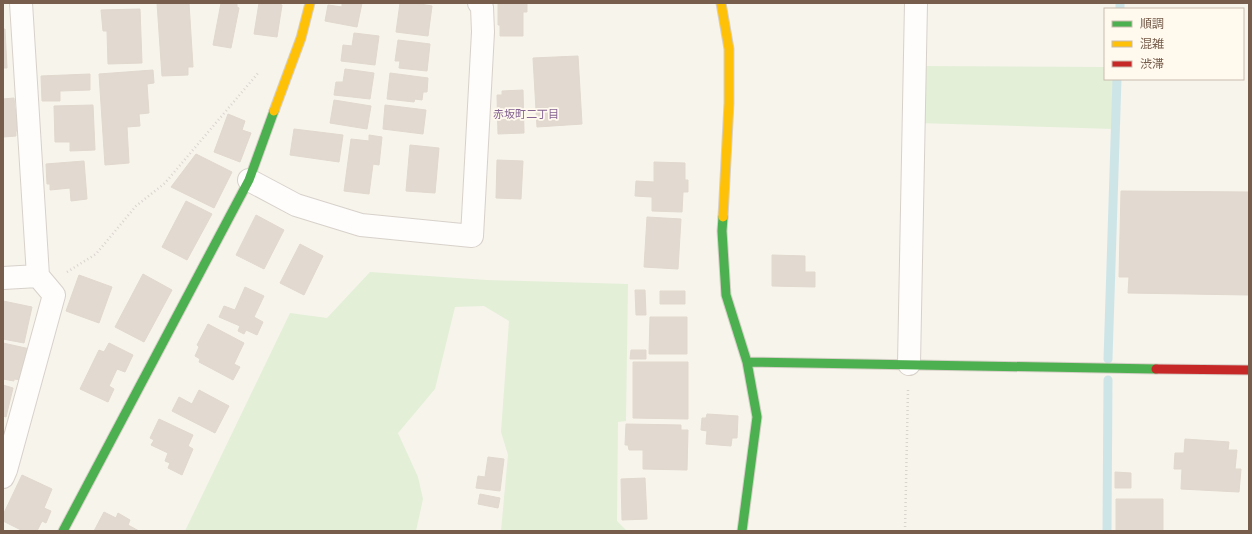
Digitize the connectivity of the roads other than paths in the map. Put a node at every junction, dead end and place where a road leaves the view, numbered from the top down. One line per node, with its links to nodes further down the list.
1 (21, 3): 7 (street)
2 (310, 3): 6 (street)
3 (479, 3): 6 (street)
4 (720, 3): 9 (street)
5 (916, 3): 10 (street)
6 (249, 180): 13 (street)
7 (38, 276): 8 (street); 12 (street)
8 (3, 278)
9 (747, 362): 10 (street); 14 (street)
10 (908, 364): 11 (street)
11 (1249, 370)
12 (3, 477)
13 (63, 531)
14 (742, 531)

